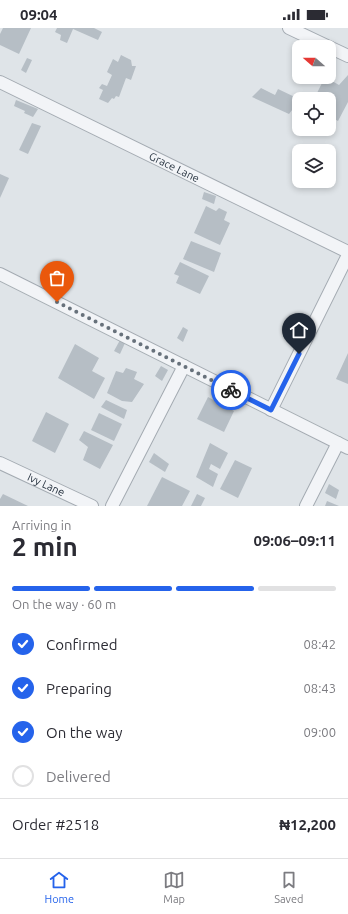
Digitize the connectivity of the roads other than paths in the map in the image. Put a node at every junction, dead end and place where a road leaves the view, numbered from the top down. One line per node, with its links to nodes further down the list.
1 (290, 28): 2 (street)
2 (315, 40)
3 (336, 50): 4 (street)
4 (348, 56)
5 (0, 82): 6 (street, Grace Lane)
6 (348, 252)
7 (348, 255): 10 (street)
8 (0, 274): 9 (street)
9 (184, 366): 10 (street); 14 (street)
10 (271, 410): 11 (street)
11 (343, 446): 15 (street)
12 (0, 463): 13 (street, Ivy Lane)
13 (92, 506)
14 (112, 506)
15 (306, 506)

